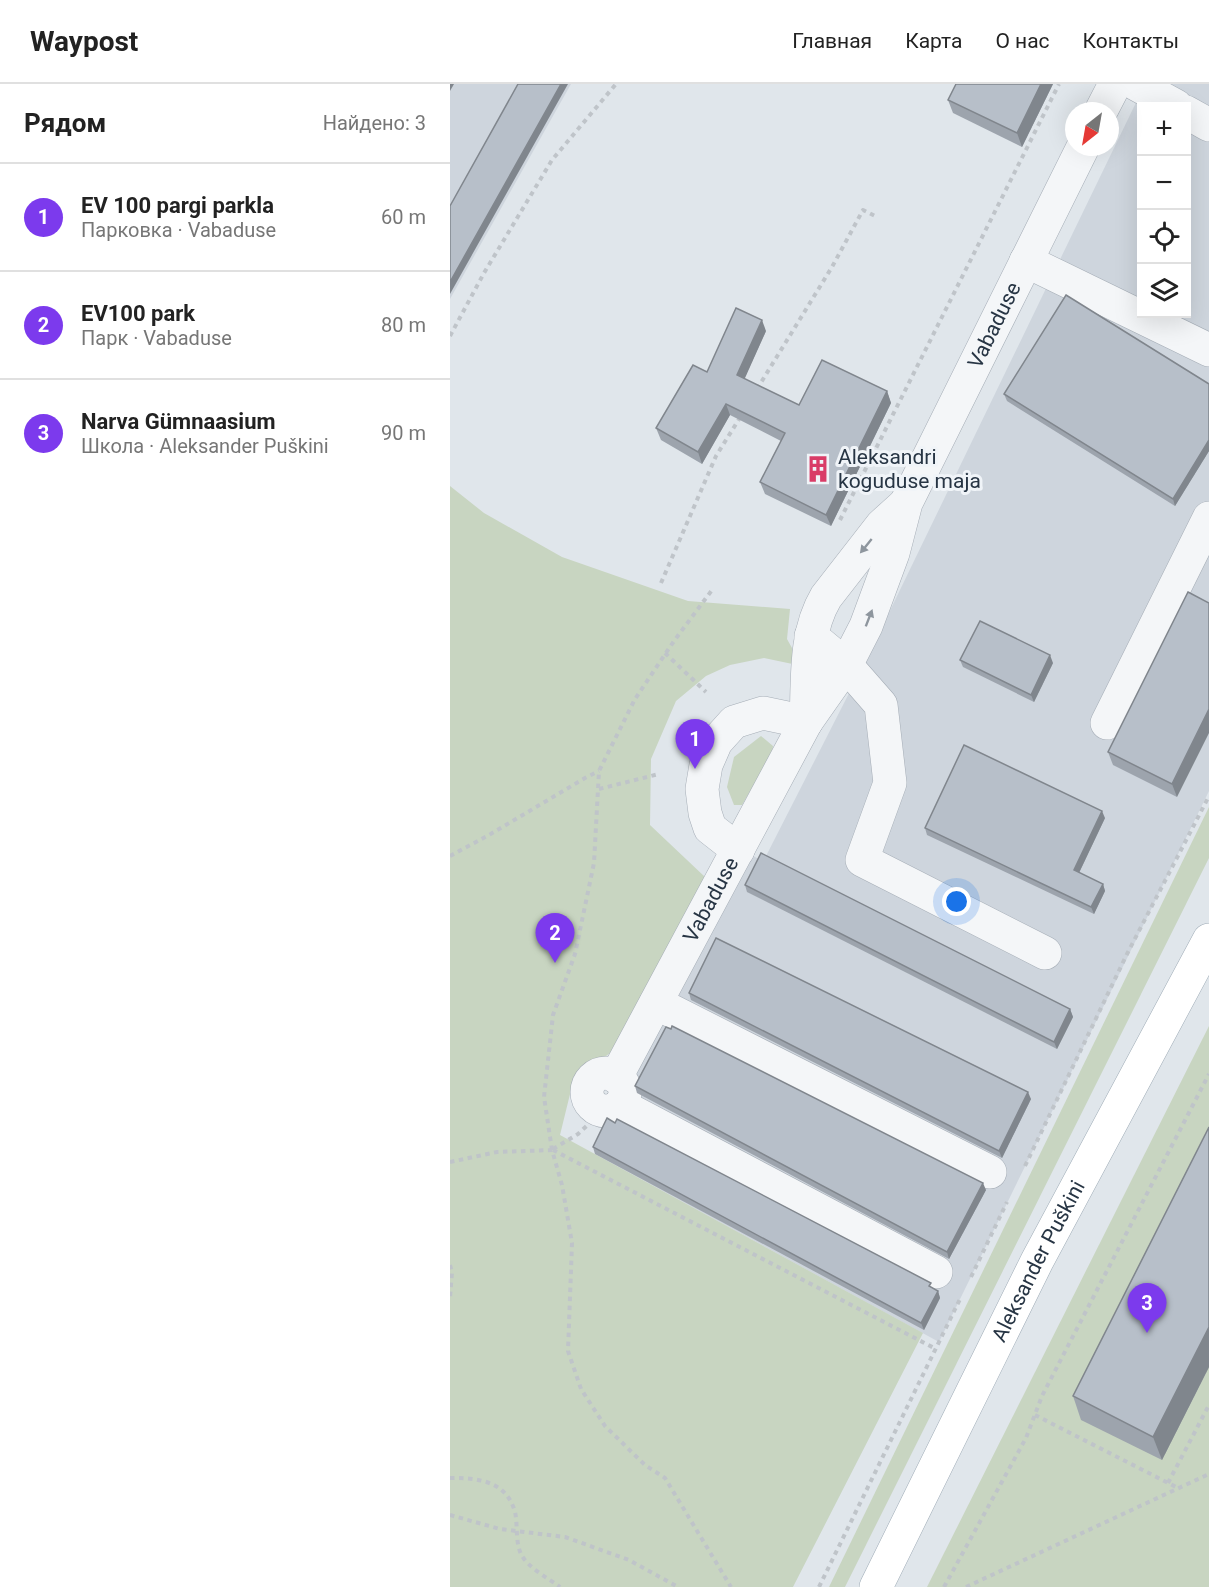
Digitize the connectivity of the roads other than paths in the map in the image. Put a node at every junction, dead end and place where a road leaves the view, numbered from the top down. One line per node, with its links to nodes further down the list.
1 (1114, 84): 3 (street)
2 (1136, 84): 4 (street)
3 (1105, 102)
4 (1169, 102)
5 (1191, 115): 6 (street)
6 (1209, 125)
7 (1078, 156): 8 (street, Vabaduse)
8 (1026, 261): 9 (street); 10 (street, Vabaduse)
9 (1209, 350)
10 (906, 503): 12 (street, Vabaduse, one-way to 12); 13 (street, Vabaduse, one-way to 10)
11 (1209, 518): 15 (street)
12 (811, 636): 13 (street); 14 (street, Vabaduse)
13 (846, 665): 14 (street, Vabaduse); 18 (street)
14 (806, 722): 16 (street, Vabaduse); 16 (street)
15 (1107, 723)
16 (738, 850): 19 (street, Vabaduse)
17 (1209, 940): 22 (main road, Aleksander Puškini)
18 (1045, 953)
19 (656, 1003): 20 (street); 21 (street, Vabaduse)
20 (990, 1172)
21 (936, 1272)
22 (876, 1587)

